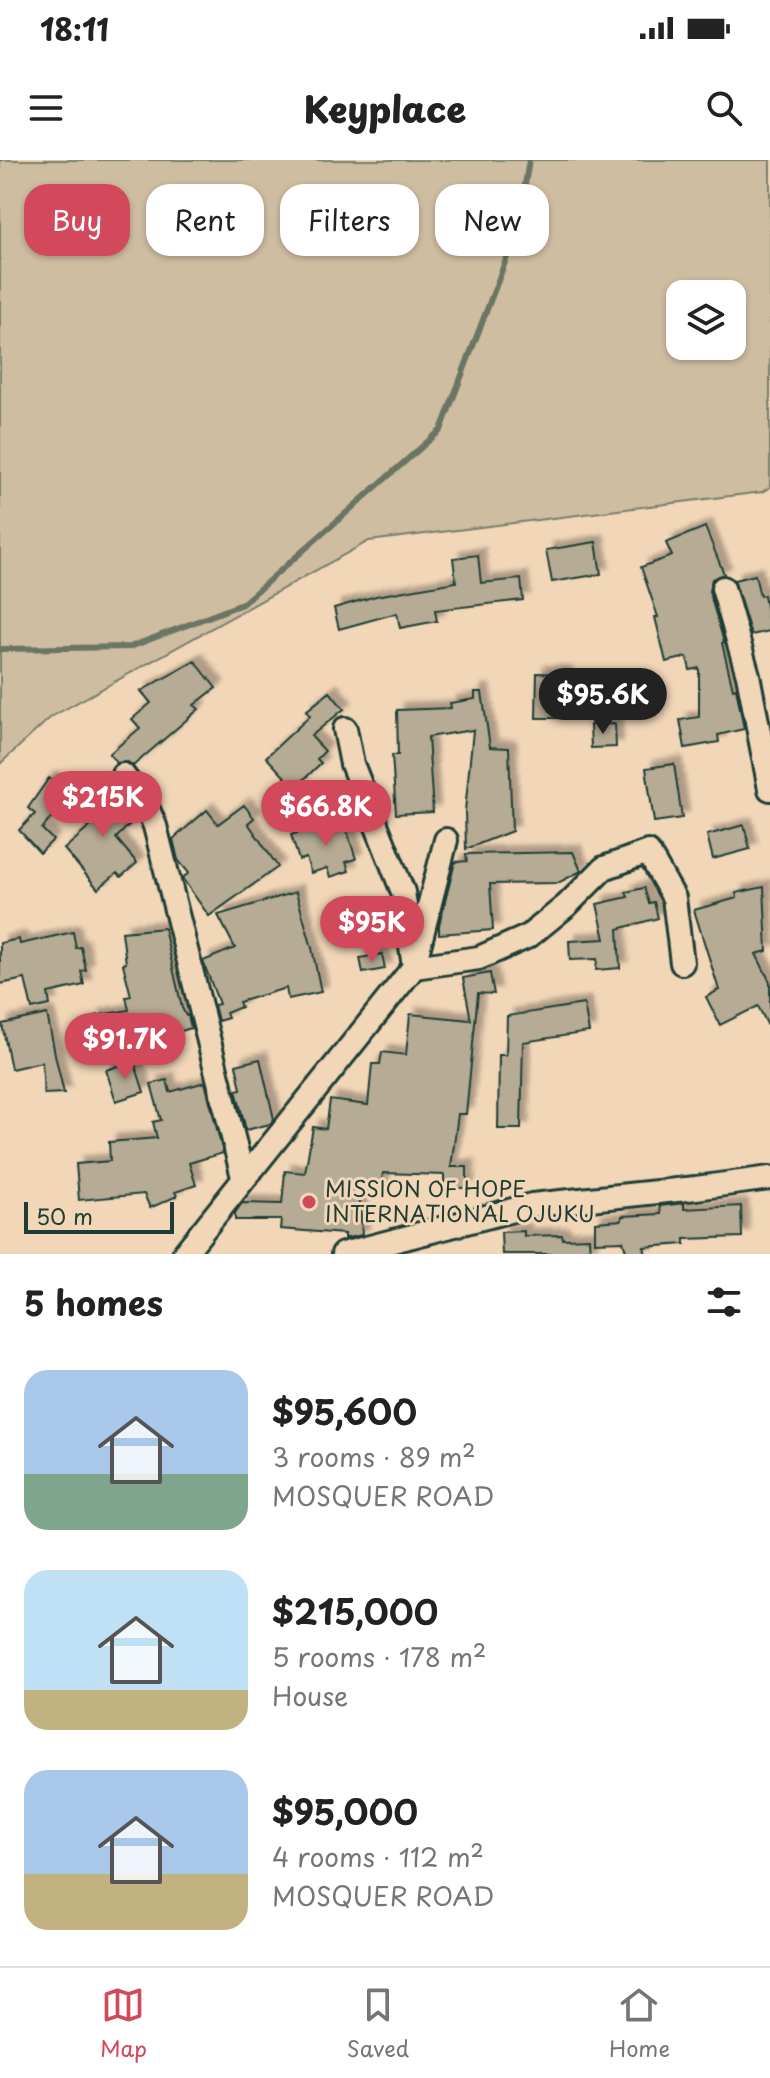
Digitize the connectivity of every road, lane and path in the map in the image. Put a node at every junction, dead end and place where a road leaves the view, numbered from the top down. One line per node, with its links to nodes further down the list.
1 (723, 588): 4 (street)
2 (345, 729): 7 (street)
3 (123, 775): 8 (street)
4 (770, 789)
5 (446, 840): 7 (street)
6 (682, 963): 7 (street)
7 (414, 967): 8 (street)
8 (243, 1177): 10 (street)
9 (770, 1178): 11 (street)
10 (184, 1254)
11 (343, 1254)

